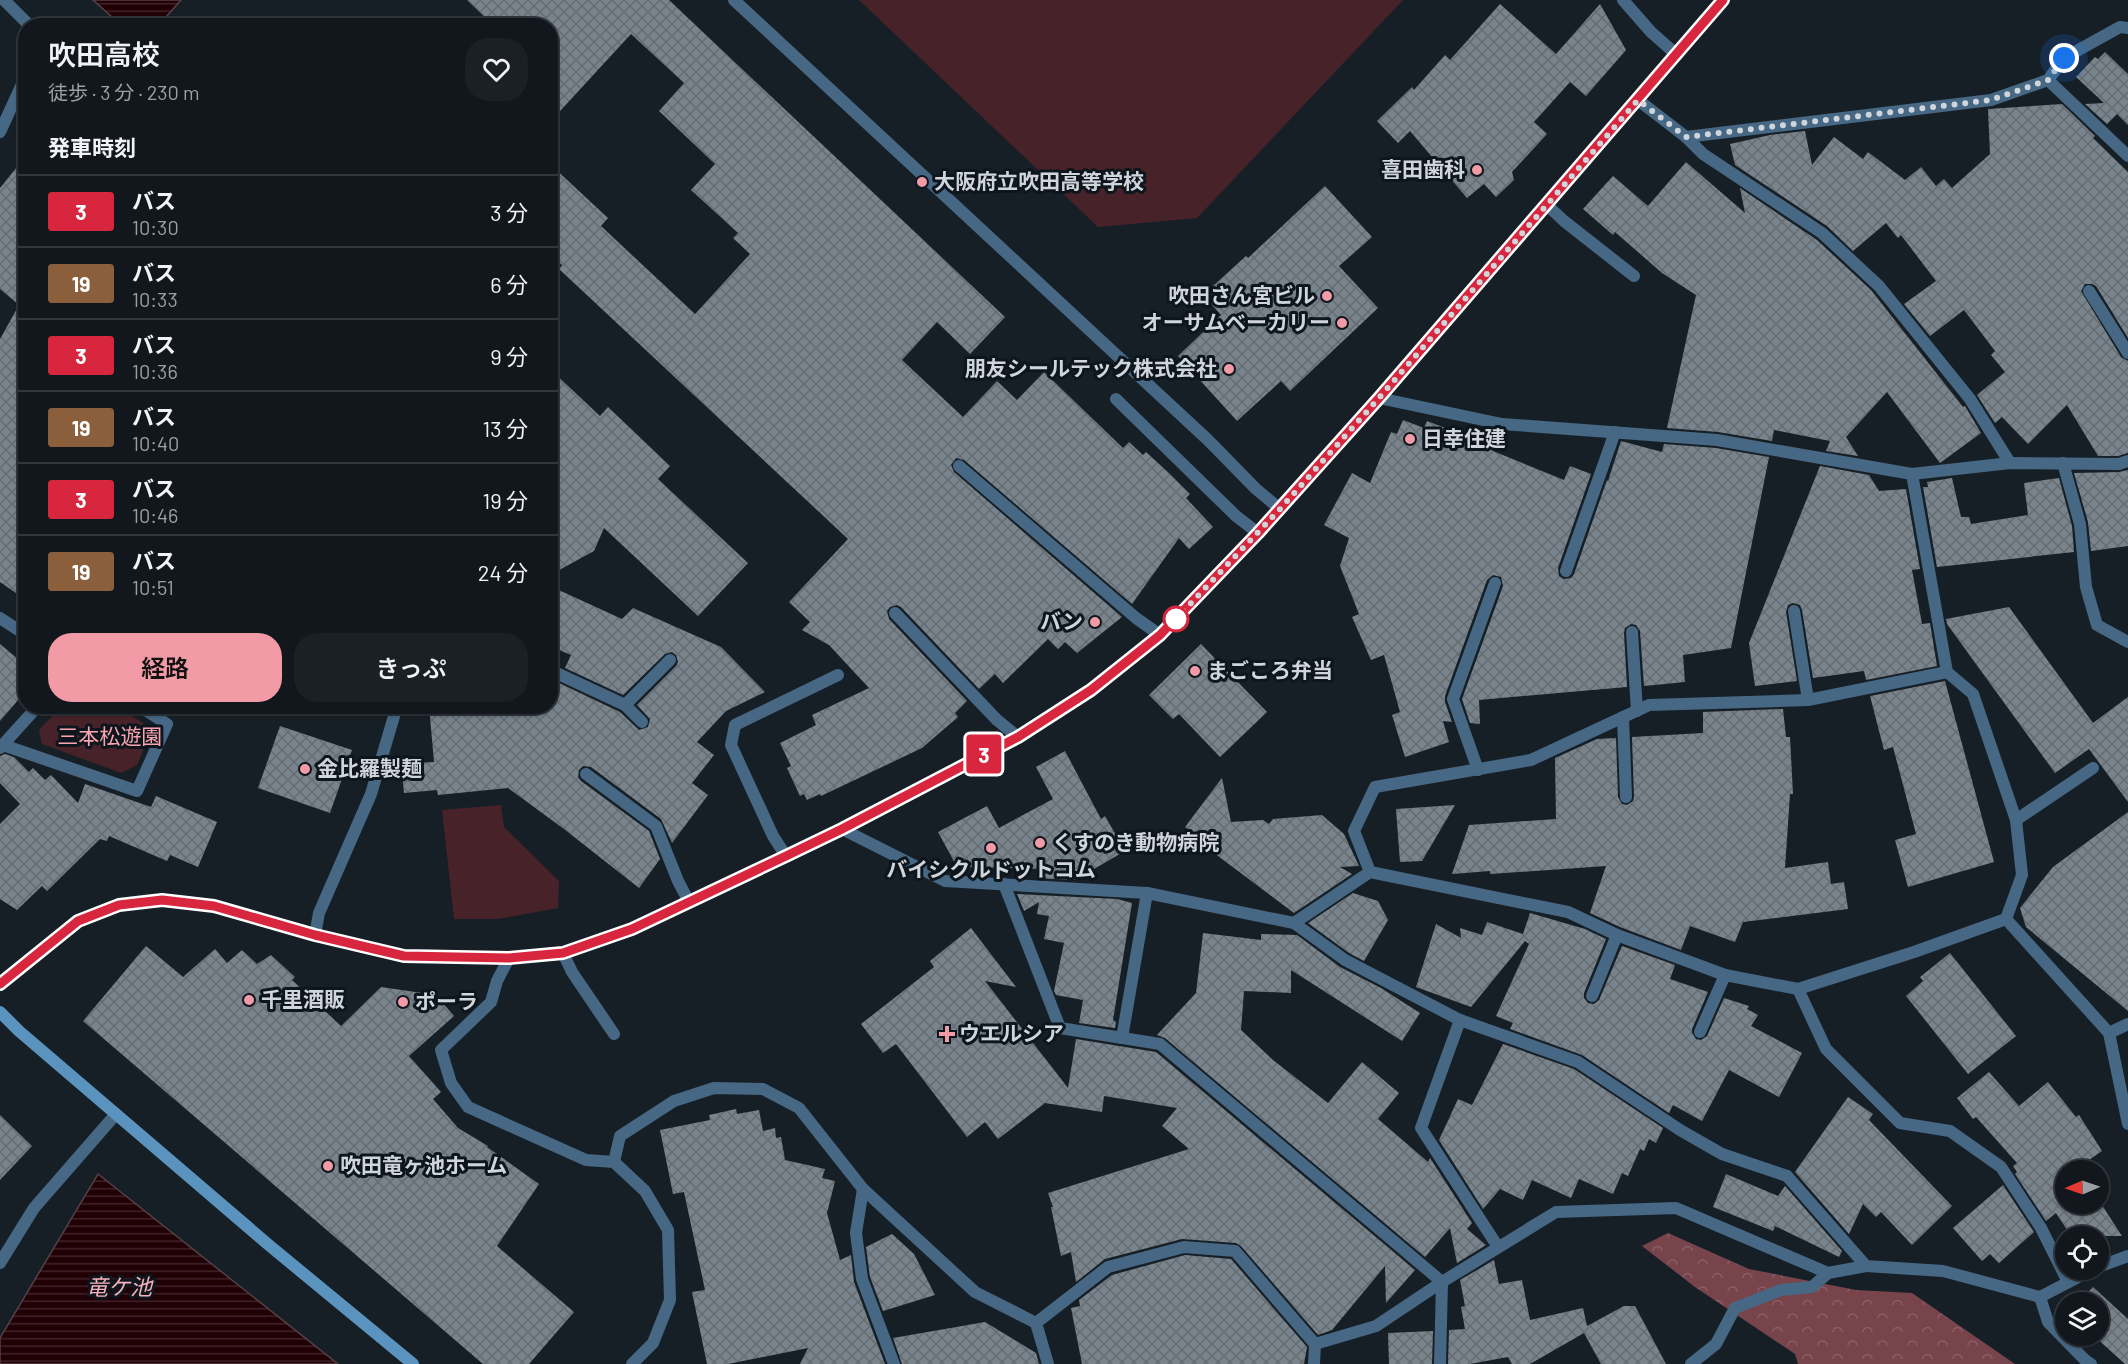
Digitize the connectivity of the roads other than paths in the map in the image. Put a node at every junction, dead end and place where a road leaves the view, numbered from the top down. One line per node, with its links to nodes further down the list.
1 (4, 0): 5 (street)
2 (734, 0): 26 (street)
3 (1623, 0): 7 (street)
4 (1723, 0): 7 (street)
5 (22, 18)
6 (2128, 28): 8 (street)
7 (1677, 55): 10 (street)
8 (2048, 80): 12 (street); 13 (street)
9 (18, 91): 11 (street)
10 (1638, 100): 12 (street); 14 (street)
11 (0, 132)
12 (1686, 137): 22 (street)
13 (2128, 156)
14 (1547, 205): 15 (street); 18 (street)
15 (1634, 276)
16 (2089, 291): 17 (street)
17 (2128, 353)
18 (1379, 398): 20 (street); 26 (street)
19 (1116, 399): 27 (street)
20 (1615, 432): 25 (street); 28 (street)
21 (2128, 461): 23 (street)
22 (2010, 463): 23 (street); 25 (street)
23 (2063, 463): 36 (street)
24 (958, 466): 35 (street)
25 (1912, 474): 38 (street)
26 (1280, 509): 27 (street)
27 (1258, 533): 35 (street)
28 (1566, 571)
29 (1495, 583): 52 (street)
30 (1794, 611): 41 (street)
31 (896, 613): 49 (street)
32 (0, 618): 33 (street)
33 (18, 630)
34 (1632, 632): 43 (street)
35 (1160, 635): 49 (street)
36 (2128, 642)
37 (670, 660): 42 (street)
38 (1947, 672): 41 (street); 55 (street)
39 (558, 674): 42 (street)
40 (838, 675): 57 (street)
41 (1808, 700): 43 (street)
42 (625, 705): 48 (street)
43 (1637, 711): 47 (street)
44 (31, 714): 50 (street)
45 (151, 714): 50 (street)
46 (395, 714): 64 (street)
47 (1623, 717): 52 (street); 54 (street)
48 (642, 722)
49 (1018, 737): 56 (street)
50 (2, 747)
51 (2093, 768): 55 (street)
52 (1478, 770): 58 (street)
53 (586, 774): 61 (street)
54 (1626, 797)
55 (2016, 820): 62 (street)
56 (842, 829): 57 (street); 59 (street)
57 (786, 856): 61 (street)
58 (1370, 872): 63 (street); 65 (street)
59 (1004, 884): 60 (street); 78 (street)
60 (1147, 892): 63 (street); 78 (street)
61 (689, 902): 66 (street)
62 (2006, 919): 70 (street); 76 (street)
63 (1294, 923): 73 (street)
64 (315, 935): 67 (street); 69 (street)
65 (1617, 935): 68 (street); 71 (street)
66 (563, 953): 67 (street); 77 (street)
67 (509, 958): 81 (street)
68 (1725, 975): 70 (street); 75 (street)
69 (0, 984)
70 (1798, 989): 89 (street)
71 (1592, 996)
72 (0, 1012): 79 (street)
73 (1460, 1020): 83 (street); 87 (street)
74 (2128, 1024): 76 (street)
75 (1700, 1032)
76 (2109, 1034): 80 (street)
77 (614, 1035)
78 (1122, 1038): 90 (street)
79 (116, 1114): 85 (street); 94 (street)
80 (2128, 1124)
81 (614, 1162): 82 (street); 95 (street)
82 (862, 1189): 92 (street); 96 (street)
83 (1498, 1247): 88 (street); 90 (street)
84 (2128, 1256): 86 (street)
85 (0, 1263)
86 (2109, 1263)
87 (1866, 1266): 88 (street); 91 (street)
88 (1828, 1273): 100 (street)
89 (2068, 1281): 91 (street)
90 (1442, 1282): 93 (street); 99 (street)
91 (2040, 1297): 101 (street)
92 (1036, 1323): 93 (street); 97 (street)
93 (1315, 1344): 98 (street)
94 (413, 1364)
95 (632, 1364)
96 (894, 1364)
97 (1048, 1364)
98 (1314, 1364)
99 (1440, 1364)
100 (1691, 1364)
101 (2091, 1364)

